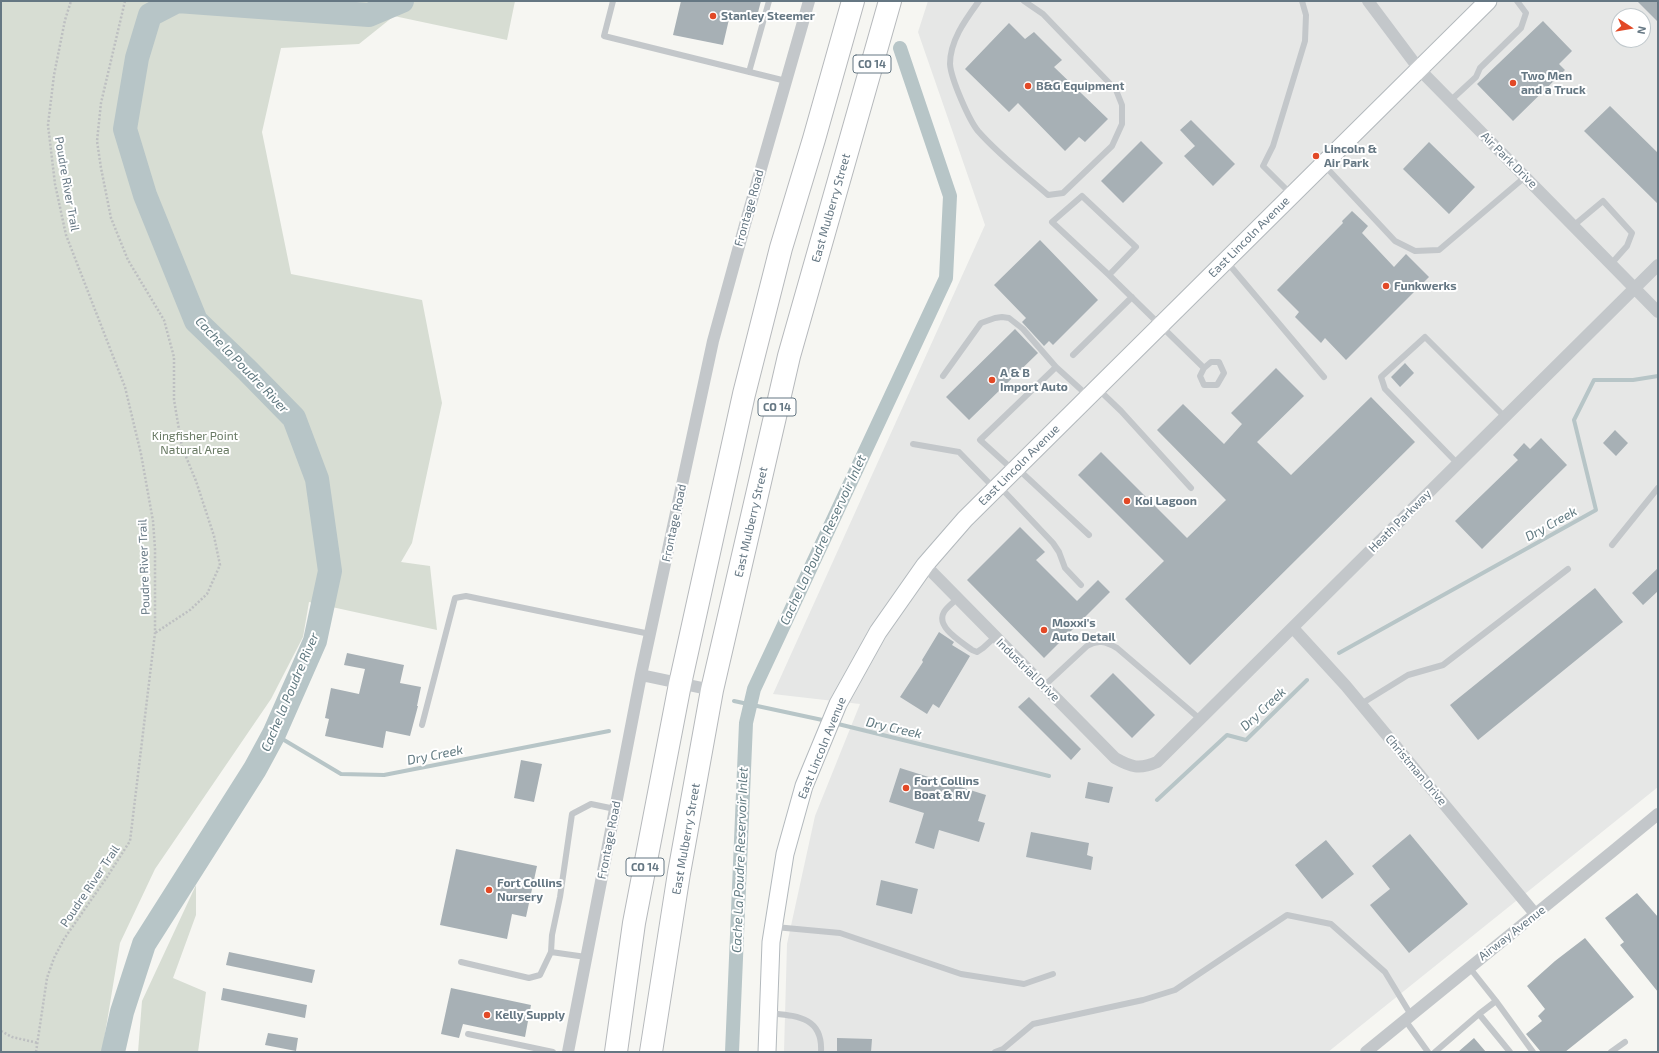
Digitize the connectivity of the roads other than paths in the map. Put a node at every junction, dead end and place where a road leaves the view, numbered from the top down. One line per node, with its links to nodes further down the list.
1 (613, 1): 14 (lane)
2 (770, 1): 14 (lane)
3 (809, 1): 15 (street, Frontage Road)
4 (853, 1): 17 (highway, CO 14)
5 (864, 1): 17 (highway)
6 (890, 1): 55 (highway, East Mulberry Street / CO 14)
7 (979, 1): 8 (lane)
8 (1024, 1)
9 (1302, 1): 20 (lane)
10 (1488, 1): 13 (street, East Lincoln Avenue)
11 (1517, 1): 16 (lane)
12 (1370, 2): 13 (street, Air Park Drive)
13 (1419, 69): 16 (street, Air Park Drive); 18 (street, East Lincoln Avenue)
14 (749, 72): 15 (lane)
15 (786, 81): 50 (street, Frontage Road)
16 (1450, 101): 19 (street, Air Park Drive)
17 (814, 139): 53 (highway, CO 14)
18 (1323, 164): 19 (lane); 20 (street, East Lincoln Avenue)
19 (1525, 177): 21 (street, Air Park Drive)
20 (1292, 195): 22 (street, East Lincoln Avenue)
21 (1573, 226): 23 (street, Air Park Drive); 23 (lane)
22 (1225, 261): 29 (street, East Lincoln Avenue); 34 (lane)
23 (1610, 264): 26 (street, Air Park Drive)
24 (1658, 265): 26 (street, Heath Parkway)
25 (1109, 276): 25 (lane); 27 (lane)
26 (1635, 288): 28 (street, Air Park Drive); 36 (street, Heath Parkway)
27 (1132, 297): 29 (lane); 30 (lane)
28 (1658, 312)
29 (1160, 325): 32 (lane); 35 (street, East Lincoln Avenue)
30 (1073, 355)
31 (1056, 367): 33 (lane); 35 (lane); 39 (lane)
32 (1204, 368)
33 (943, 376)
34 (1324, 377)
35 (1093, 392): 39 (street, East Lincoln Avenue); 41 (lane)
36 (1505, 417): 38 (street, Heath Parkway); 38 (lane)
37 (913, 444): 40 (lane)
38 (1458, 464): 49 (street, Heath Parkway)
39 (1015, 469): 40 (street, East Lincoln Avenue); 43 (lane)
40 (997, 488): 45 (street, East Lincoln Avenue); 47 (lane)
41 (1191, 488)
42 (1658, 488): 44 (lane)
43 (1089, 536)
44 (1612, 545)
45 (925, 565): 48 (street, Industrial Drive); 63 (street, East Lincoln Avenue)
46 (1568, 569): 56 (lane)
47 (1081, 585)
48 (958, 598): 51 (street, Industrial Drive); 51 (lane)
49 (1293, 628): 56 (street, Christman Drive); 57 (street, Heath Parkway)
50 (650, 634): 52 (street, Frontage Road); 58 (lane)
51 (995, 637): 54 (street, Industrial Drive)
52 (641, 675): 53 (street); 60 (street, Frontage Road)
53 (680, 684): 55 (street); 77 (highway, CO 14)
54 (1044, 686): 57 (lane); 59 (street, Industrial Drive)
55 (712, 690): 78 (highway, East Mulberry Street / CO 14)
56 (1361, 704): 62 (street, Christman Drive)
57 (1200, 719): 59 (street, Heath Parkway)
58 (422, 725)
59 (1136, 767)
60 (615, 809): 64 (lane); 65 (street, Frontage Road)
61 (1658, 814): 62 (street, Airway Avenue)
62 (1536, 915): 67 (street, Airway Avenue)
63 (774, 927): 68 (lane); 70 (street, East Lincoln Avenue)
64 (551, 952): 65 (lane); 66 (lane)
65 (586, 957): 76 (street, Frontage Road)
66 (461, 962)
67 (1469, 967): 69 (lane); 72 (street, Airway Avenue)
68 (1053, 974)
69 (1496, 1001): 71 (lane); 86 (lane)
70 (768, 1013): 79 (street, East Lincoln Avenue); 80 (lane)
71 (1480, 1014): 84 (lane); 85 (lane)
72 (1408, 1018): 81 (lane); 82 (street, Airway Avenue); 83 (lane)
73 (468, 1034): 75 (lane)
74 (1624, 1042): 87 (lane)
75 (553, 1052)
76 (568, 1052)
77 (616, 1052)
78 (651, 1052)
79 (767, 1052)
80 (821, 1052)
81 (995, 1052)
82 (1366, 1052)
83 (1428, 1052)
84 (1435, 1052)
85 (1510, 1052)
86 (1533, 1052)
87 (1611, 1052)

